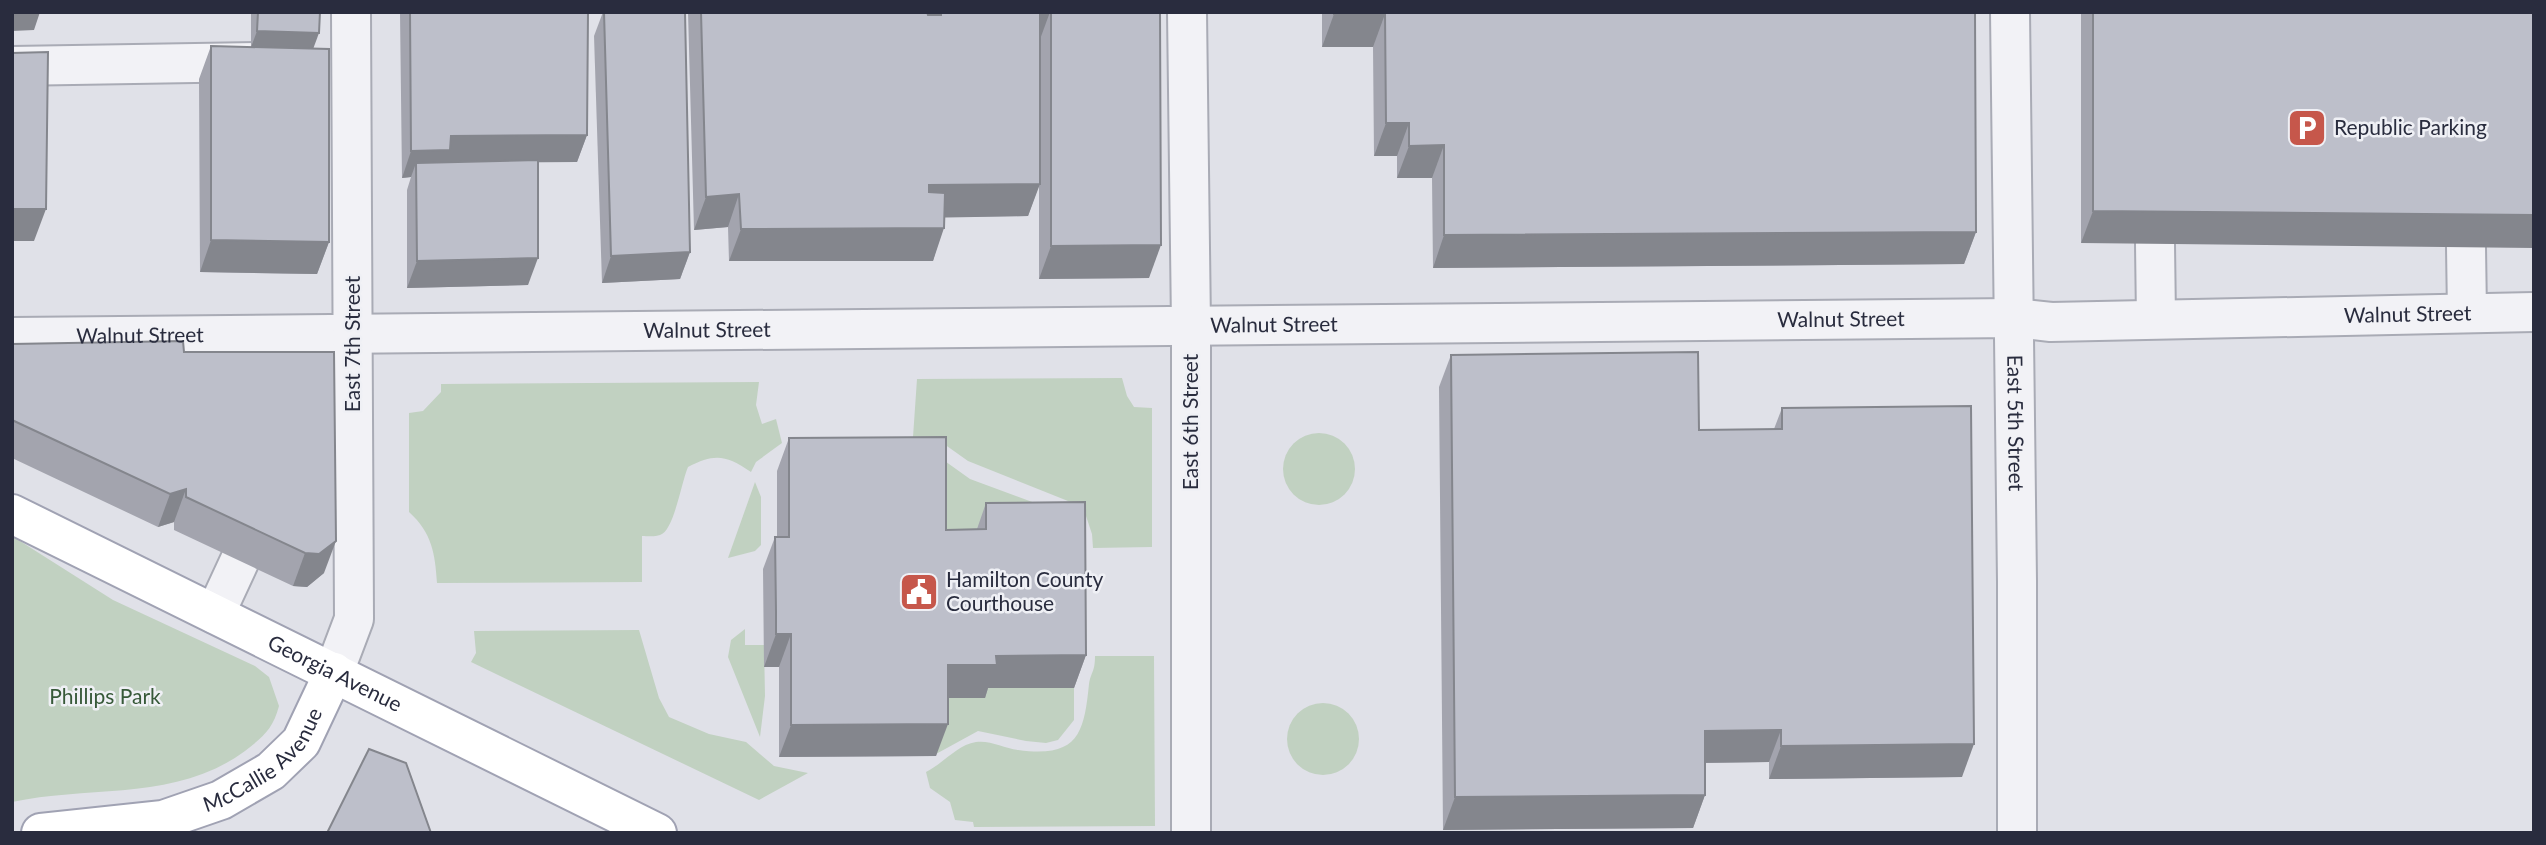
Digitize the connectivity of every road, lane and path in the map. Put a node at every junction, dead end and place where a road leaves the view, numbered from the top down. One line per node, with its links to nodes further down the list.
1 (351, 12): 4 (street, East 7th Street)
2 (1187, 12): 12 (street, East 6th Street)
3 (2010, 12): 10 (street, East 5th Street)
4 (351, 61): 5 (street); 13 (street, East 7th Street)
5 (12, 66)
6 (2155, 244): 11 (street)
7 (2466, 247): 9 (street)
8 (2534, 312): 9 (street, Walnut Street)
9 (2467, 313): 11 (street, Walnut Street)
10 (2014, 318): 11 (street, Walnut Street); 12 (street, Walnut Street); 22 (street, East 5th Street)
11 (2156, 319)
12 (1191, 325): 13 (street, Walnut Street); 21 (street, East 6th Street)
13 (354, 334): 14 (street, Walnut Street); 18 (street, East 7th Street)
14 (12, 338)
15 (246, 477): 17 (street)
16 (12, 514): 17 (main road, Georgia Avenue)
17 (215, 614): 18 (main road, Georgia Avenue)
18 (334, 672): 19 (main road, Georgia Avenue); 20 (main road, McCallie Avenue)
19 (650, 831)
20 (41, 833)
21 (1191, 833)
22 (2017, 833)

